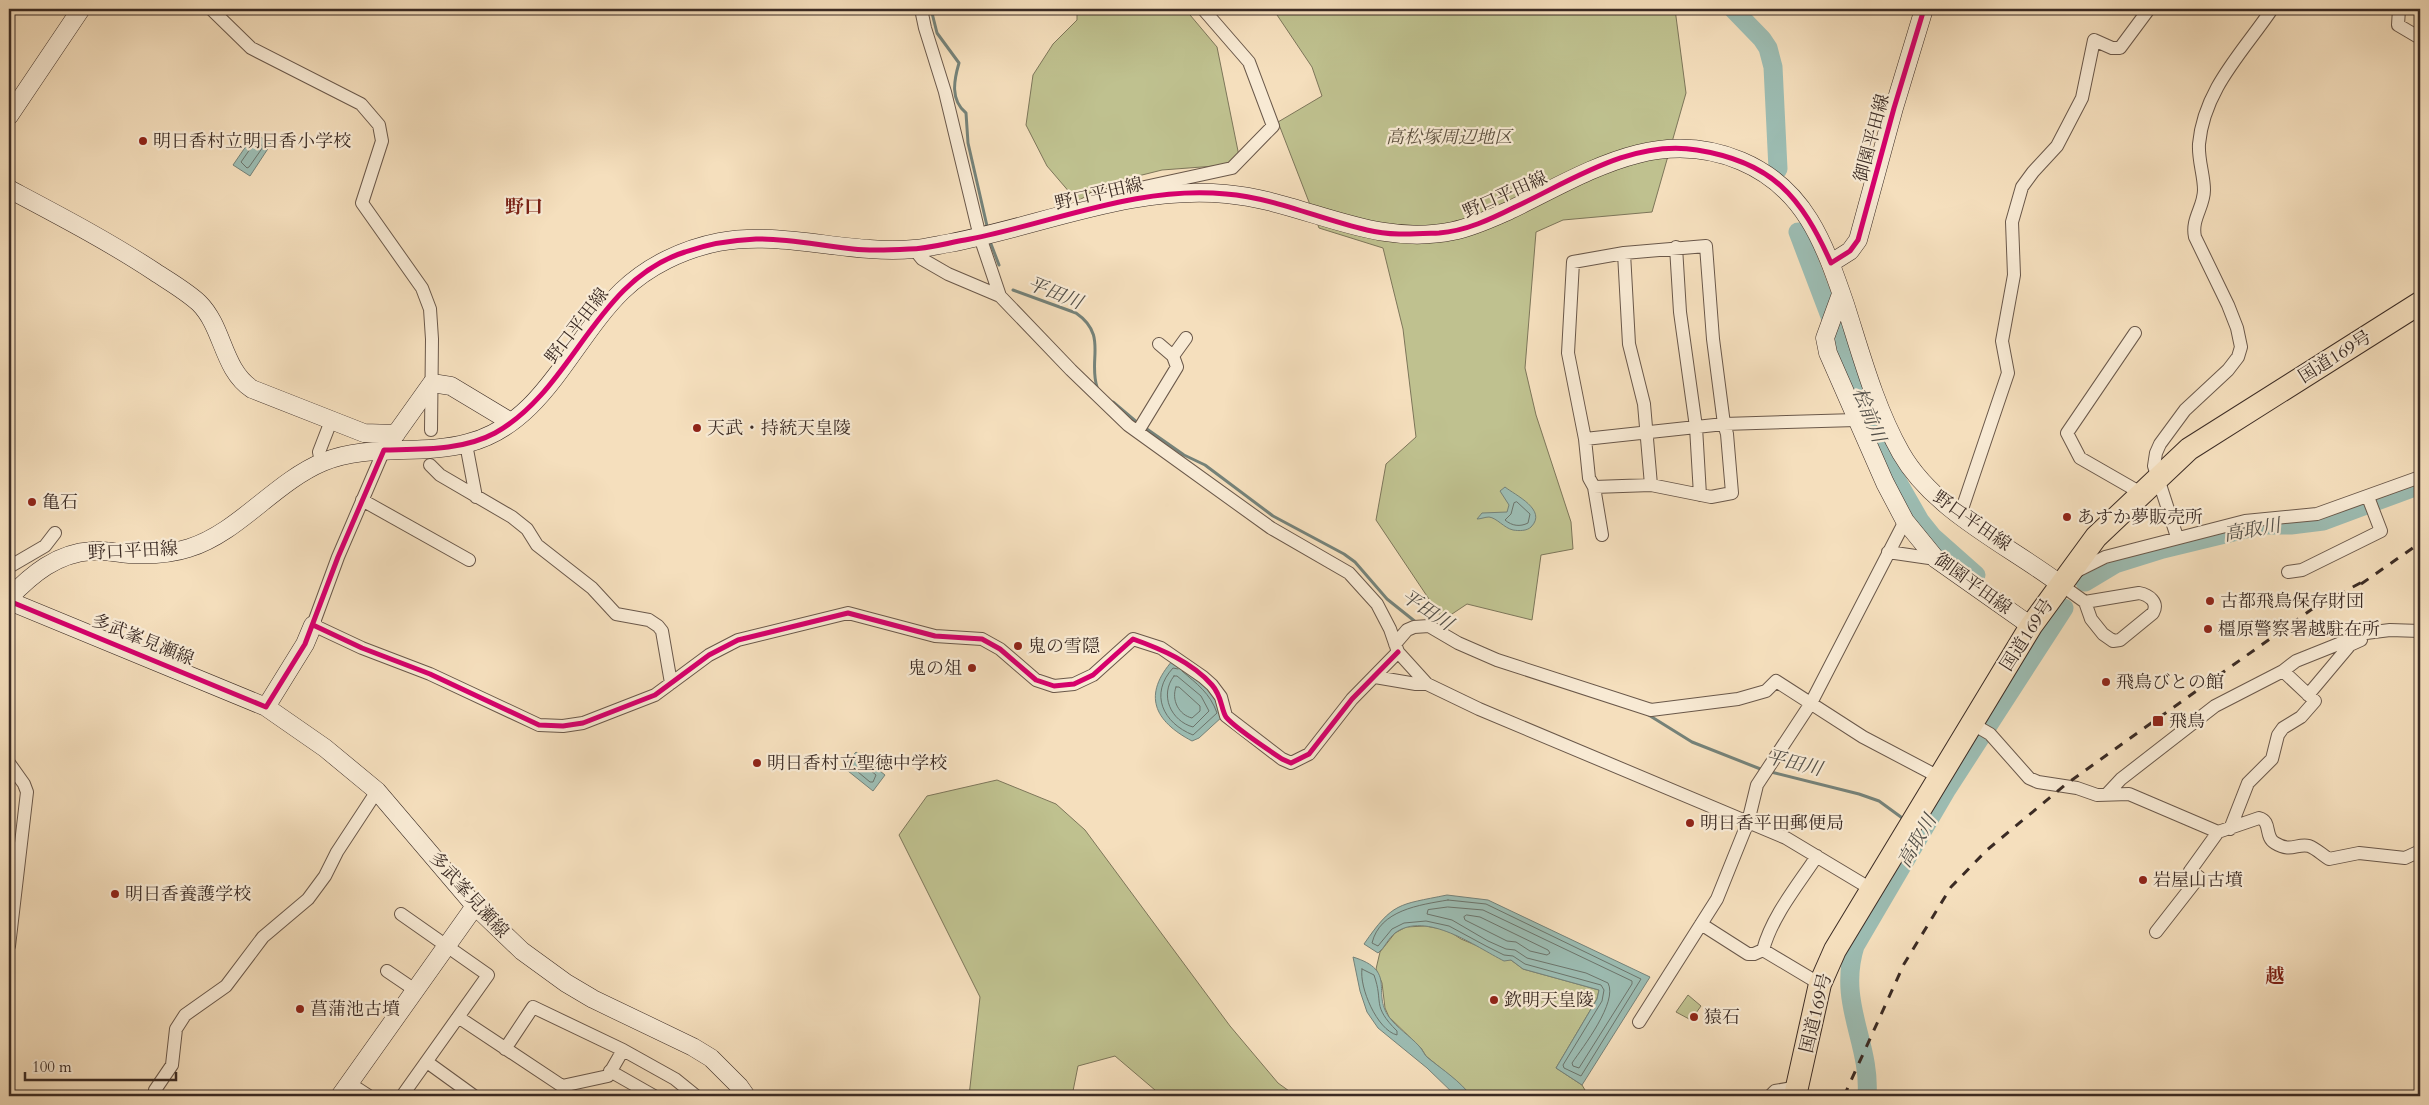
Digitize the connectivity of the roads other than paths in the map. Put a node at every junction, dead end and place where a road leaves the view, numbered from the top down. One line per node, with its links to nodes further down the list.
1 (82, 9): 11 (main road)
2 (211, 9): 9 (street)
3 (921, 9): 14 (street)
4 (1203, 9): 13 (street)
5 (1924, 9): 18 (main road, 御園平田線)
6 (2149, 9): 50 (street)
7 (2272, 9): 42 (street)
8 (2399, 9): 10 (street)
9 (219, 13): 26 (street)
10 (2420, 38)
11 (9, 116)
12 (9, 188): 28 (main road)
13 (1085, 210): 14 (main road, 野口平田線); 18 (main road, 野口平田線)
14 (980, 237): 16 (main road, 野口平田線); 19 (street)
15 (1676, 247): 17 (street); 30 (street); 32 (street)
16 (914, 249): 19 (street); 29 (main road, 野口平田線)
17 (1624, 253): 34 (street); 36 (street)
18 (1831, 263): 20 (main road, 野口平田線)
19 (1000, 296): 31 (street)
20 (1838, 300): 27 (main road, 御園平田線); 50 (main road, 野口平田線)
21 (2418, 307): 42 (highway, 国道169号)
22 (2136, 334): 45 (street)
23 (1186, 338): 25 (street)
24 (1159, 344): 25 (street)
25 (1173, 356): 31 (street)
26 (432, 383): 29 (main road); 33 (street); 35 (main road)
27 (1856, 420): 30 (street); 51 (main road, 御園平田線)
28 (331, 421): 35 (main road); 39 (street)
29 (511, 422): 37 (main road, 野口平田線)
30 (1724, 424): 32 (street); 46 (street)
31 (1140, 427): 67 (street)
32 (1696, 427): 34 (street); 46 (street)
33 (431, 430)
34 (1647, 431): 36 (street); 43 (street)
35 (396, 434): 38 (main road)
36 (1585, 439): 44 (street)
37 (466, 444): 38 (main road, 野口平田線); 47 (street)
38 (384, 450): 39 (main road, 野口平田線); 48 (street)
39 (321, 462): 61 (main road, 野口平田線)
40 (430, 465): 47 (street)
41 (2420, 477): 49 (street)
42 (2158, 478): 45 (highway, 国道169号); 54 (street)
43 (1651, 485): 44 (street); 46 (street)
44 (1594, 487): 53 (street)
45 (2141, 493): 60 (highway, 国道169号)
46 (1700, 495)
47 (476, 497): 70 (street)
48 (362, 500): 57 (street); 63 (street)
49 (2370, 502): 54 (street); 59 (street)
50 (1960, 515): 60 (main road, 野口平田線)
51 (1905, 521): 55 (street); 56 (main road, 御園平田線)
52 (55, 533): 58 (street)
53 (1602, 536)
54 (2178, 537): 60 (street)
55 (1888, 552): 56 (street); 73 (street)
56 (1936, 559): 64 (main road, 御園平田線)
57 (469, 560)
58 (9, 567)
59 (2288, 572)
60 (2060, 584): 62 (street); 64 (highway, 国道169号)
61 (9, 599): 74 (main road, 多武峯見瀬線)
62 (2085, 602): 62 (street)
63 (313, 625): 70 (street); 74 (main road)
64 (2031, 626): 75 (highway, 国道169号)
65 (2420, 631): 66 (street)
66 (2366, 633): 68 (street); 72 (street)
67 (1396, 648): 69 (street); 71 (street); 73 (street)
68 (2283, 671): 72 (street); 79 (street)
69 (1375, 677): 70 (street); 71 (street)
70 (672, 683)
71 (1427, 684): 80 (street)
72 (2308, 695): 81 (street)
73 (1811, 702): 77 (street); 80 (street)
74 (266, 708): 78 (main road, 多武峯見瀬線)
75 (1981, 728): 77 (highway, 国道169号); 79 (street)
76 (9, 763): 90 (street)
77 (1939, 777): 85 (highway, 国道169号)
78 (377, 791): 86 (main road, 多武峯見瀬線); 103 (street)
79 (2107, 794): 82 (street)
80 (1748, 822): 84 (street); 88 (street)
81 (2230, 829): 82 (street); 83 (street)
82 (2218, 832): 89 (street)
83 (2420, 851)
84 (1817, 856): 85 (street); 92 (street)
85 (1871, 888): 94 (highway, 国道169号)
86 (475, 906): 91 (main road); 110 (main road, 多武峯見瀬線)
87 (402, 914): 91 (street)
88 (1701, 924): 92 (street); 97 (street)
89 (2156, 932)
90 (9, 946)
91 (446, 946): 95 (main road); 96 (street)
92 (1763, 950): 94 (street)
93 (387, 971): 95 (street)
94 (1820, 984): 104 (highway, 国道169号)
95 (415, 990): 102 (main road)
96 (458, 1016): 98 (street); 100 (street)
97 (1639, 1022)
98 (505, 1049): 99 (street); 101 (street)
99 (623, 1050): 101 (street); 109 (street)
100 (427, 1062): 106 (street); 107 (street)
101 (610, 1071): 108 (street)
102 (344, 1089): 105 (street)
103 (155, 1090)
104 (1796, 1092): 111 (street)
105 (369, 1096)
106 (402, 1096)
107 (474, 1096)
108 (654, 1096)
109 (696, 1096)
110 (746, 1096)
111 (1770, 1096)

